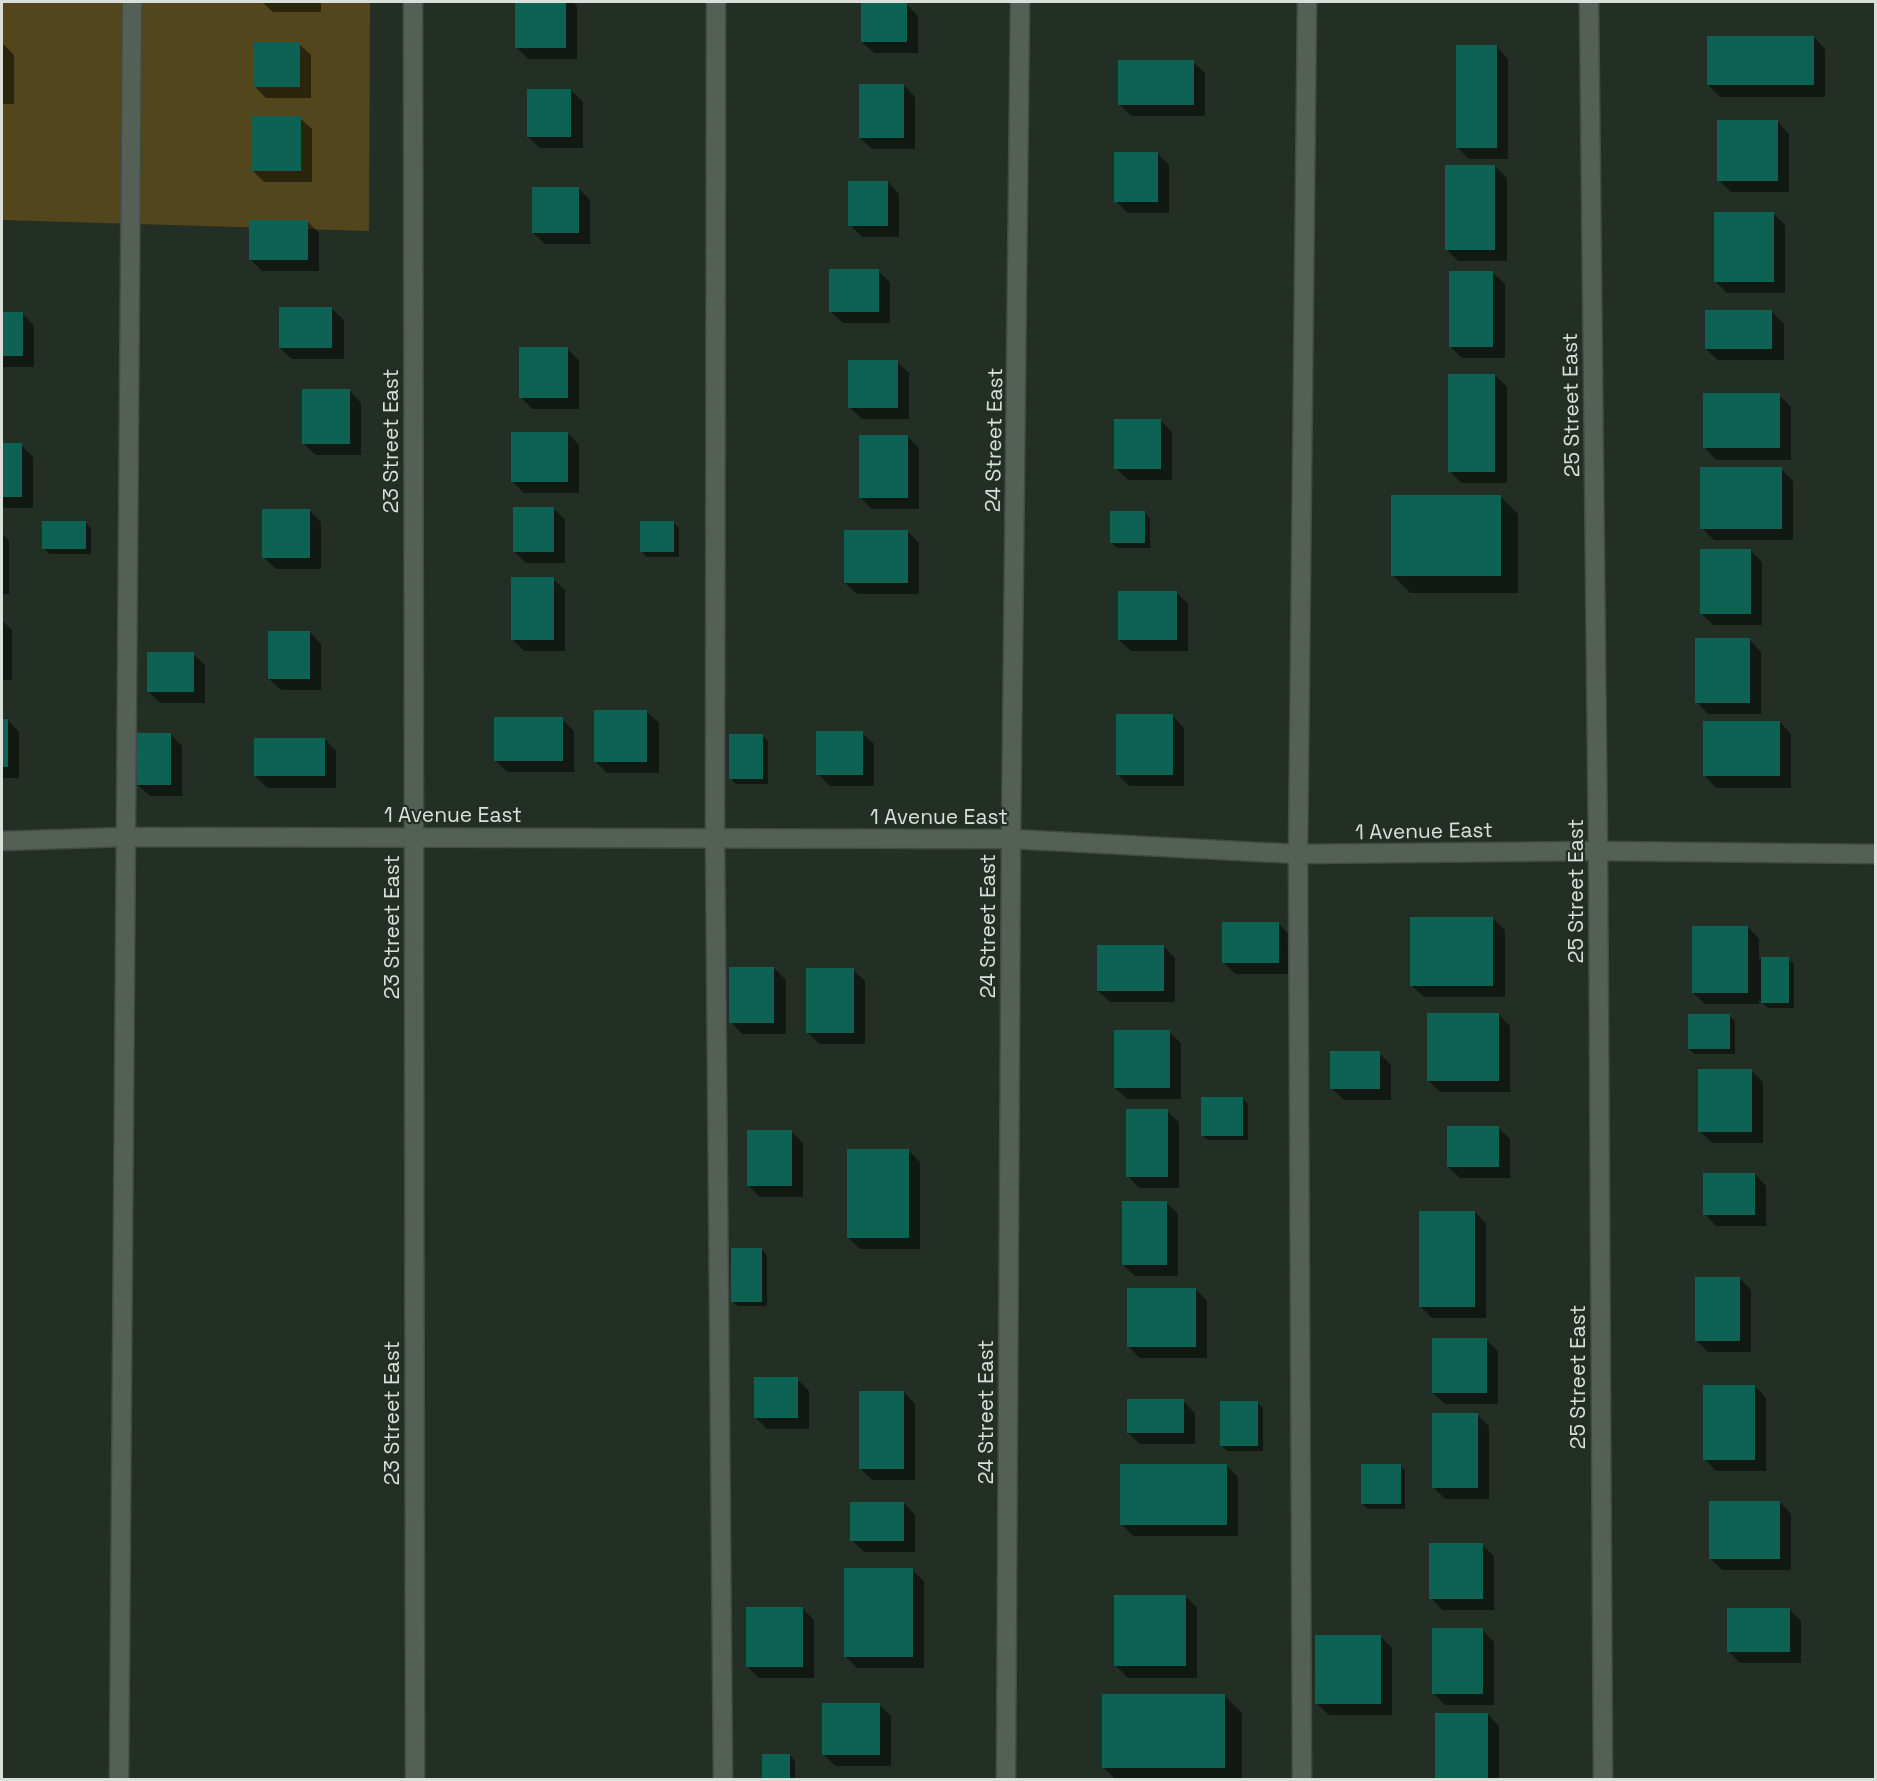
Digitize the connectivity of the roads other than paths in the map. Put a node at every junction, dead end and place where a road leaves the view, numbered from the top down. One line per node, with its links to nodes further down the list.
1 (132, 2): 7 (street)
2 (413, 2): 8 (street, 23 Street East)
3 (716, 2): 9 (street)
4 (1020, 2): 10 (street, 24 Street East)
5 (1307, 2): 13 (street)
6 (1589, 2): 12 (street, 25 Street East)
7 (126, 837): 8 (street, 1 Avenue East); 11 (street, 1 Avenue East); 15 (street)
8 (414, 838): 9 (street, 1 Avenue East); 16 (street, 23 Street East)
9 (715, 839): 10 (street, 1 Avenue East); 17 (street)
10 (1011, 839): 13 (street, 1 Avenue East); 18 (street, 24 Street East)
11 (2, 841)
12 (1598, 851): 13 (street, 1 Avenue East); 14 (street, 1 Avenue East); 20 (street, 25 Street East)
13 (1298, 854): 19 (street)
14 (1875, 854)
15 (119, 1779)
16 (415, 1779)
17 (723, 1779)
18 (1006, 1779)
19 (1302, 1779)
20 (1603, 1779)

